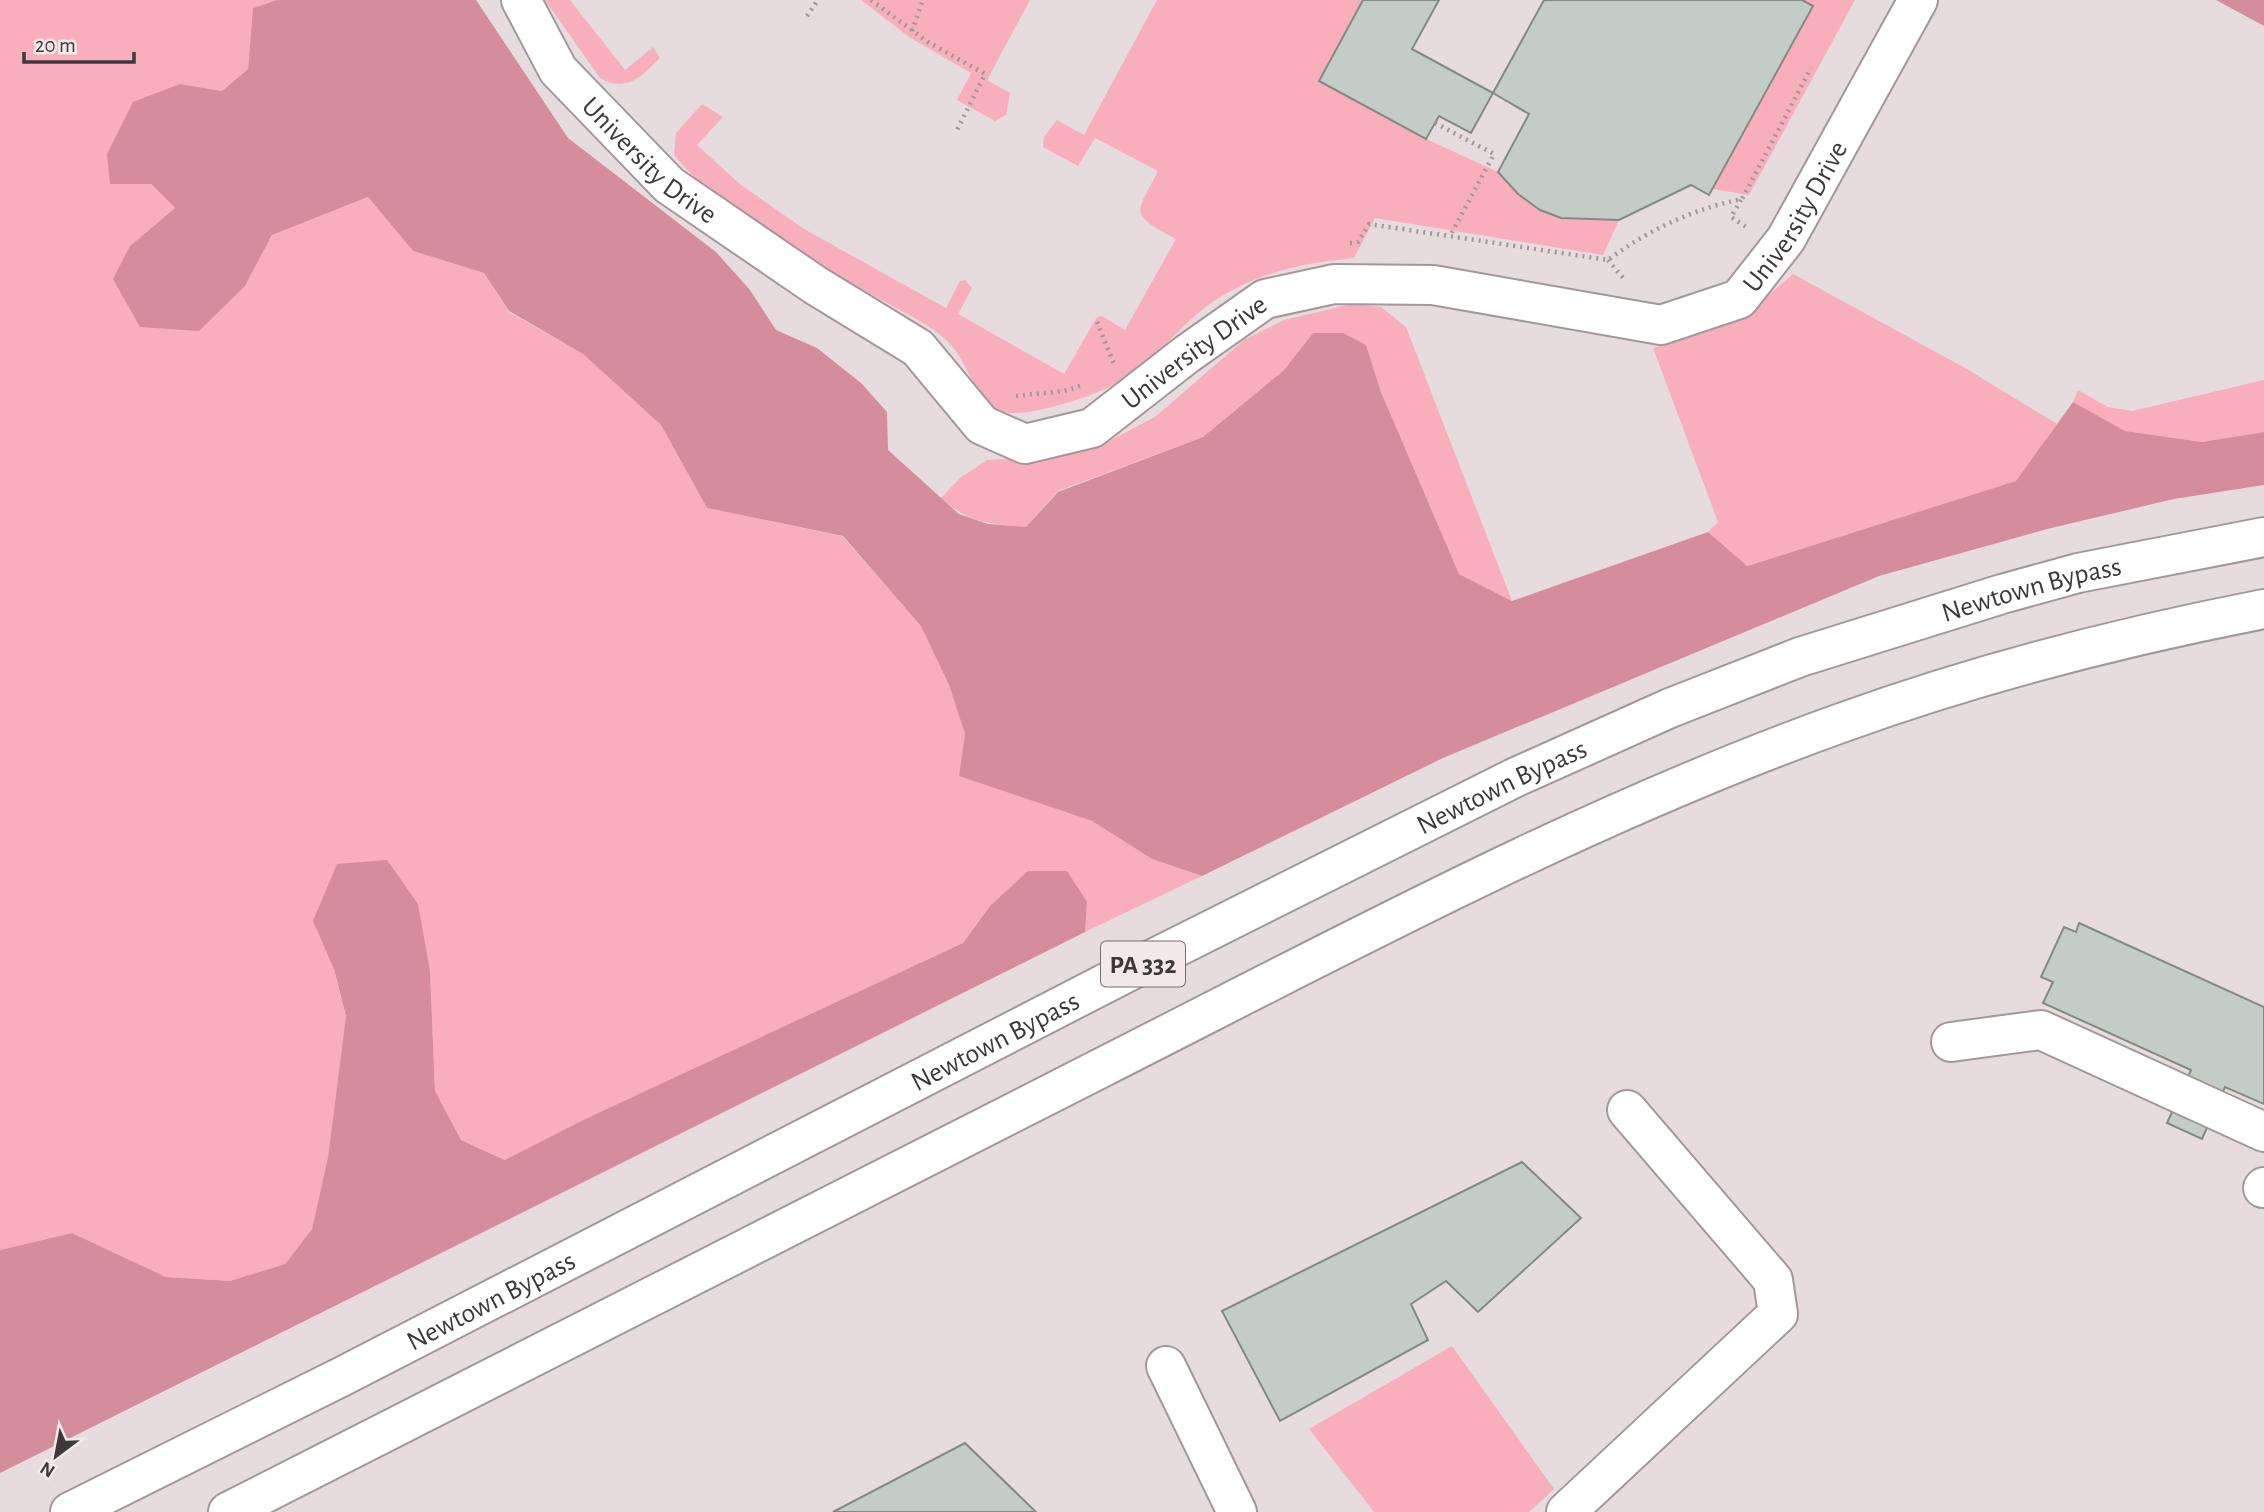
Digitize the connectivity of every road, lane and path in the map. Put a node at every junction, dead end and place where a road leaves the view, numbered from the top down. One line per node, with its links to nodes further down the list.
1 (521, 0): 5 (main road, University Drive)
2 (818, 0): 6 (path)
3 (871, 0): 7 (path)
4 (923, 0): 7 (path)
5 (1918, 0)
6 (807, 16)
7 (912, 31): 10 (path)
8 (1811, 68): 11 (path)
9 (1435, 123): 13 (path)
10 (957, 130)
11 (1742, 199): 12 (path); 15 (path)
12 (1751, 230)
13 (1450, 236): 14 (path); 15 (path)
14 (1342, 244)
15 (1608, 260): 16 (path)
16 (1630, 284)
17 (1097, 322): 18 (path)
18 (1123, 363)
19 (1092, 380): 20 (path)
20 (1008, 397)
21 (2264, 537): 27 (main road, Newtown Bypass / PA 332)
22 (2264, 609): 28 (main road, PA 332)
23 (1951, 1042): 25 (main road)
24 (1627, 1110): 30 (main road)
25 (2264, 1132)
26 (1166, 1366): 29 (main road)
27 (69, 1512)
28 (228, 1512)
29 (1237, 1512)
30 (1566, 1512)

